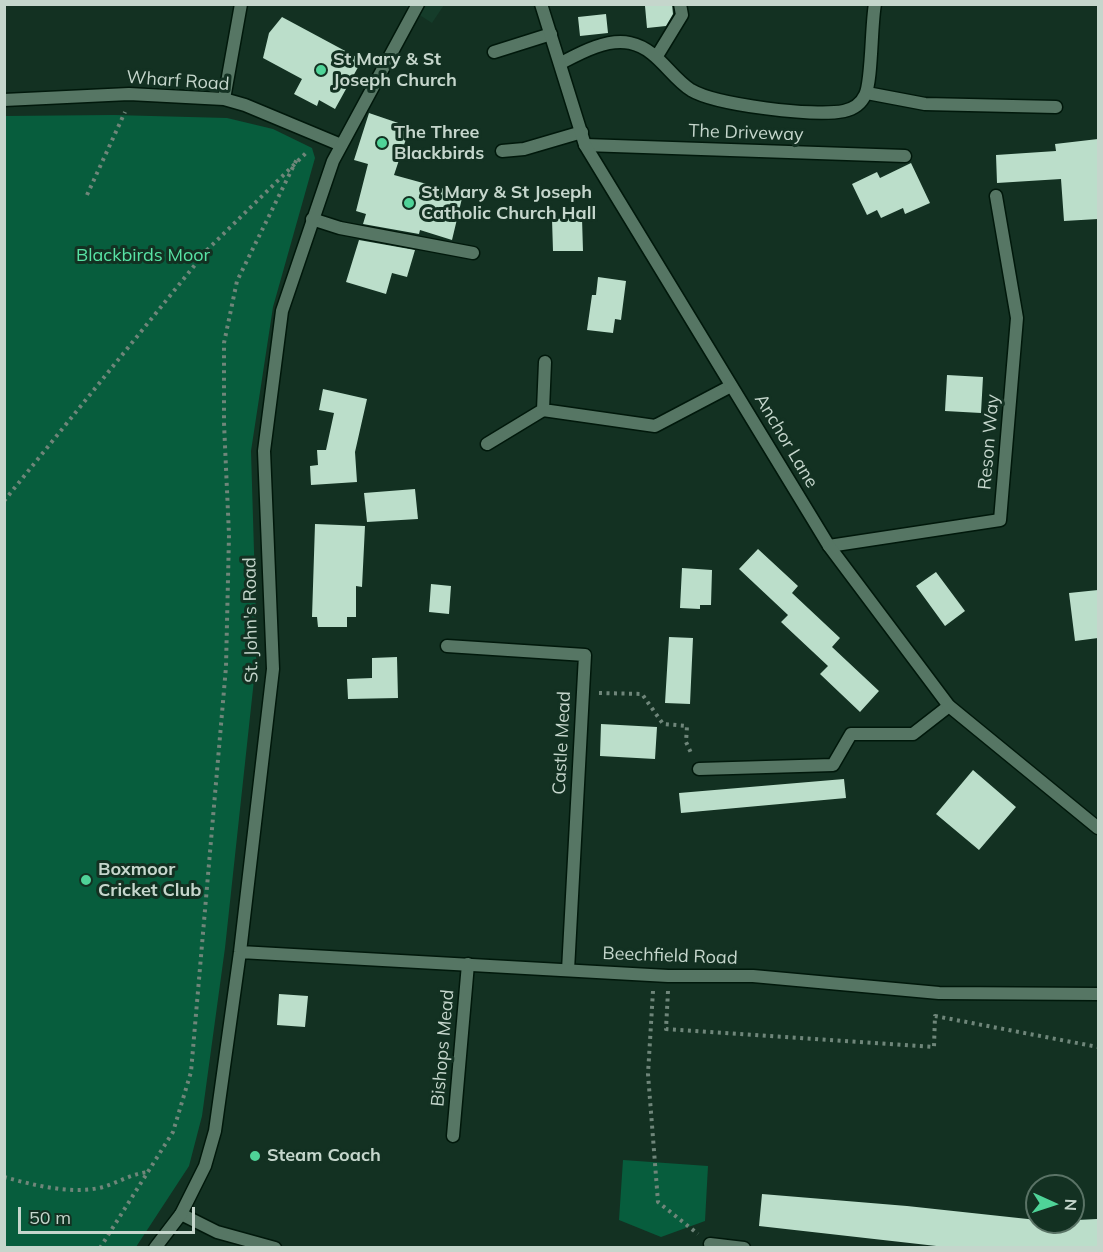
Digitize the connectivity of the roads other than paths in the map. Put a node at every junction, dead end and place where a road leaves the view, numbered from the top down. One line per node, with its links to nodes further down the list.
1 (241, 4): 11 (street)
2 (418, 4): 15 (street, St. John's Road)
3 (541, 4): 6 (street, Anchor Lane)
4 (680, 4): 8 (street)
5 (876, 4): 10 (street)
6 (551, 34): 7 (street); 9 (street, Anchor Lane)
7 (494, 52)
8 (657, 56): 9 (street); 10 (street)
9 (561, 63): 14 (street, Anchor Lane)
10 (867, 93): 13 (street)
11 (224, 99): 12 (street, Wharf Road); 15 (street, Wharf Road)
12 (4, 100)
13 (1056, 107)
14 (582, 132): 16 (street, Anchor Lane); 17 (street)
15 (341, 145): 20 (street, St. John's Road)
16 (585, 146): 18 (street, The Driveway); 23 (street, Anchor Lane)
17 (502, 151)
18 (905, 156)
19 (996, 196): 26 (street, Reson Way)
20 (312, 219): 21 (street); 31 (street, St. John's Road)
21 (473, 253)
22 (545, 362): 24 (street)
23 (732, 386): 24 (street); 26 (street, Anchor Lane)
24 (543, 410): 25 (street)
25 (487, 444)
26 (829, 546): 28 (street, Anchor Lane)
27 (447, 646): 33 (street, Castle Mead)
28 (949, 706): 29 (street); 30 (street, Anchor Lane)
29 (699, 769)
30 (1098, 828)
31 (240, 952): 32 (street, Beechfield Road); 36 (street, St. John's Road)
32 (468, 964): 33 (street, Beechfield Road); 35 (street, Bishops Mead)
33 (568, 970): 34 (street, Beechfield Road)
34 (1098, 994)
35 (453, 1136)
36 (181, 1214): 38 (street, St. John's Road); 39 (street)
37 (710, 1244): 40 (street)
38 (155, 1248)
39 (275, 1248)
40 (744, 1248)

